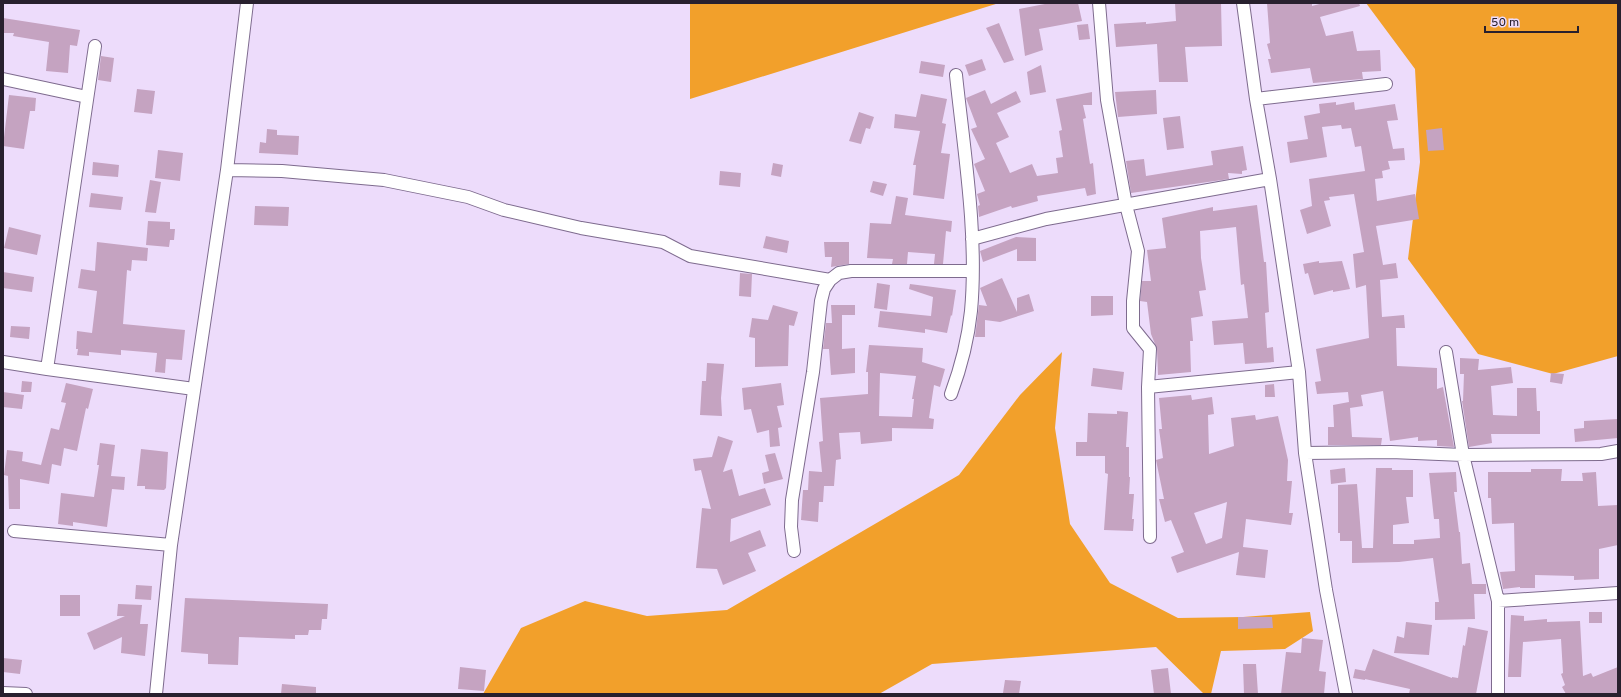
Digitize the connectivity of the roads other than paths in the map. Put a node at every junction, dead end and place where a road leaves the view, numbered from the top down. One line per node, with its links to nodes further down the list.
1 (247, 3): 10 (street)
2 (1099, 3): 12 (street)
3 (1243, 3): 9 (street)
4 (95, 46): 8 (street)
5 (956, 75): 13 (street)
6 (3, 79): 8 (street)
7 (1386, 84): 9 (street)
8 (87, 97): 18 (street)
9 (1256, 99): 11 (street)
10 (227, 170): 15 (street); 21 (street)
11 (1270, 179): 12 (street); 19 (street)
12 (1126, 205): 13 (street); 20 (street)
13 (972, 240): 14 (street)
14 (972, 271): 15 (street); 22 (street)
15 (830, 280): 29 (street)
16 (1446, 352): 25 (street)
17 (3, 362): 18 (street)
18 (47, 369): 21 (street)
19 (1299, 372): 20 (street); 24 (street)
20 (1148, 388): 27 (street)
21 (194, 389): 28 (street)
22 (950, 394)
23 (1618, 451): 25 (street)
24 (1305, 453): 25 (street); 35 (street)
25 (1463, 455): 31 (street)
26 (14, 531): 28 (street)
27 (1150, 537)
28 (171, 545): 34 (street)
29 (794, 551)
30 (1618, 593): 31 (street)
31 (1498, 601): 36 (street)
32 (3, 693): 33 (street)
33 (26, 694)
34 (156, 694)
35 (1346, 694)
36 (1498, 694)

